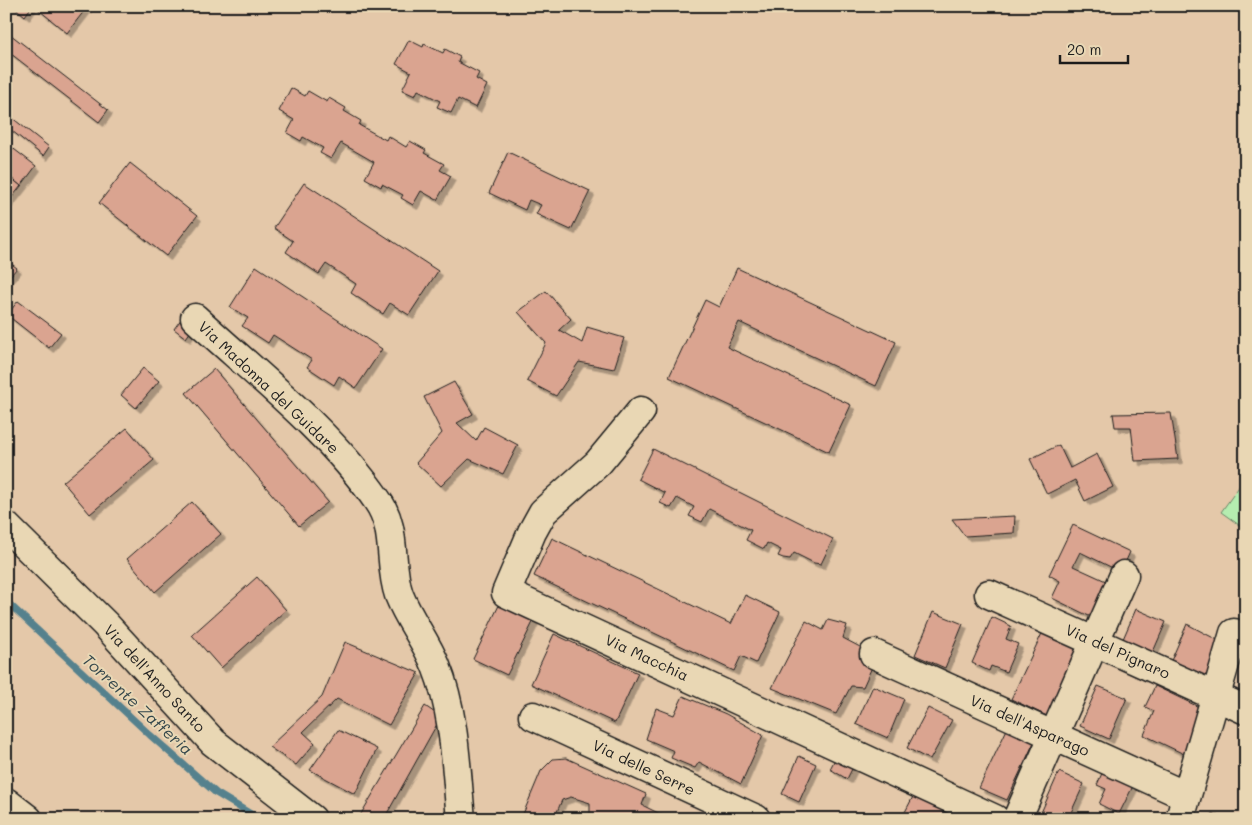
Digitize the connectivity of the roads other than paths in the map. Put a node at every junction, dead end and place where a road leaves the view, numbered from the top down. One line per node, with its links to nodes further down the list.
1 (195, 318): 17 (main road, Via Madonna del Guidare)
2 (641, 411): 19 (main road, Via Macchia)
3 (6, 526): 16 (main road, Via dell'Anno Santo)
4 (1124, 575): 7 (main road)
5 (989, 594): 7 (main road, Via del Pignaro)
6 (1234, 634): 9 (main road)
7 (1096, 640): 9 (main road, Via del Pignaro); 12 (main road)
8 (874, 654): 12 (main road, Via dell'Asparago)
9 (1215, 696): 10 (main road, Via del Pignaro); 14 (main road)
10 (1246, 710)
11 (533, 716): 18 (main road, Via delle Serre)
12 (1053, 735): 14 (main road, Via dell'Asparago); 20 (main road)
13 (6, 802): 15 (main road)
14 (1183, 807)
15 (28, 819)
16 (312, 819)
17 (461, 819)
18 (756, 819)
19 (995, 819)
20 (1017, 819)

